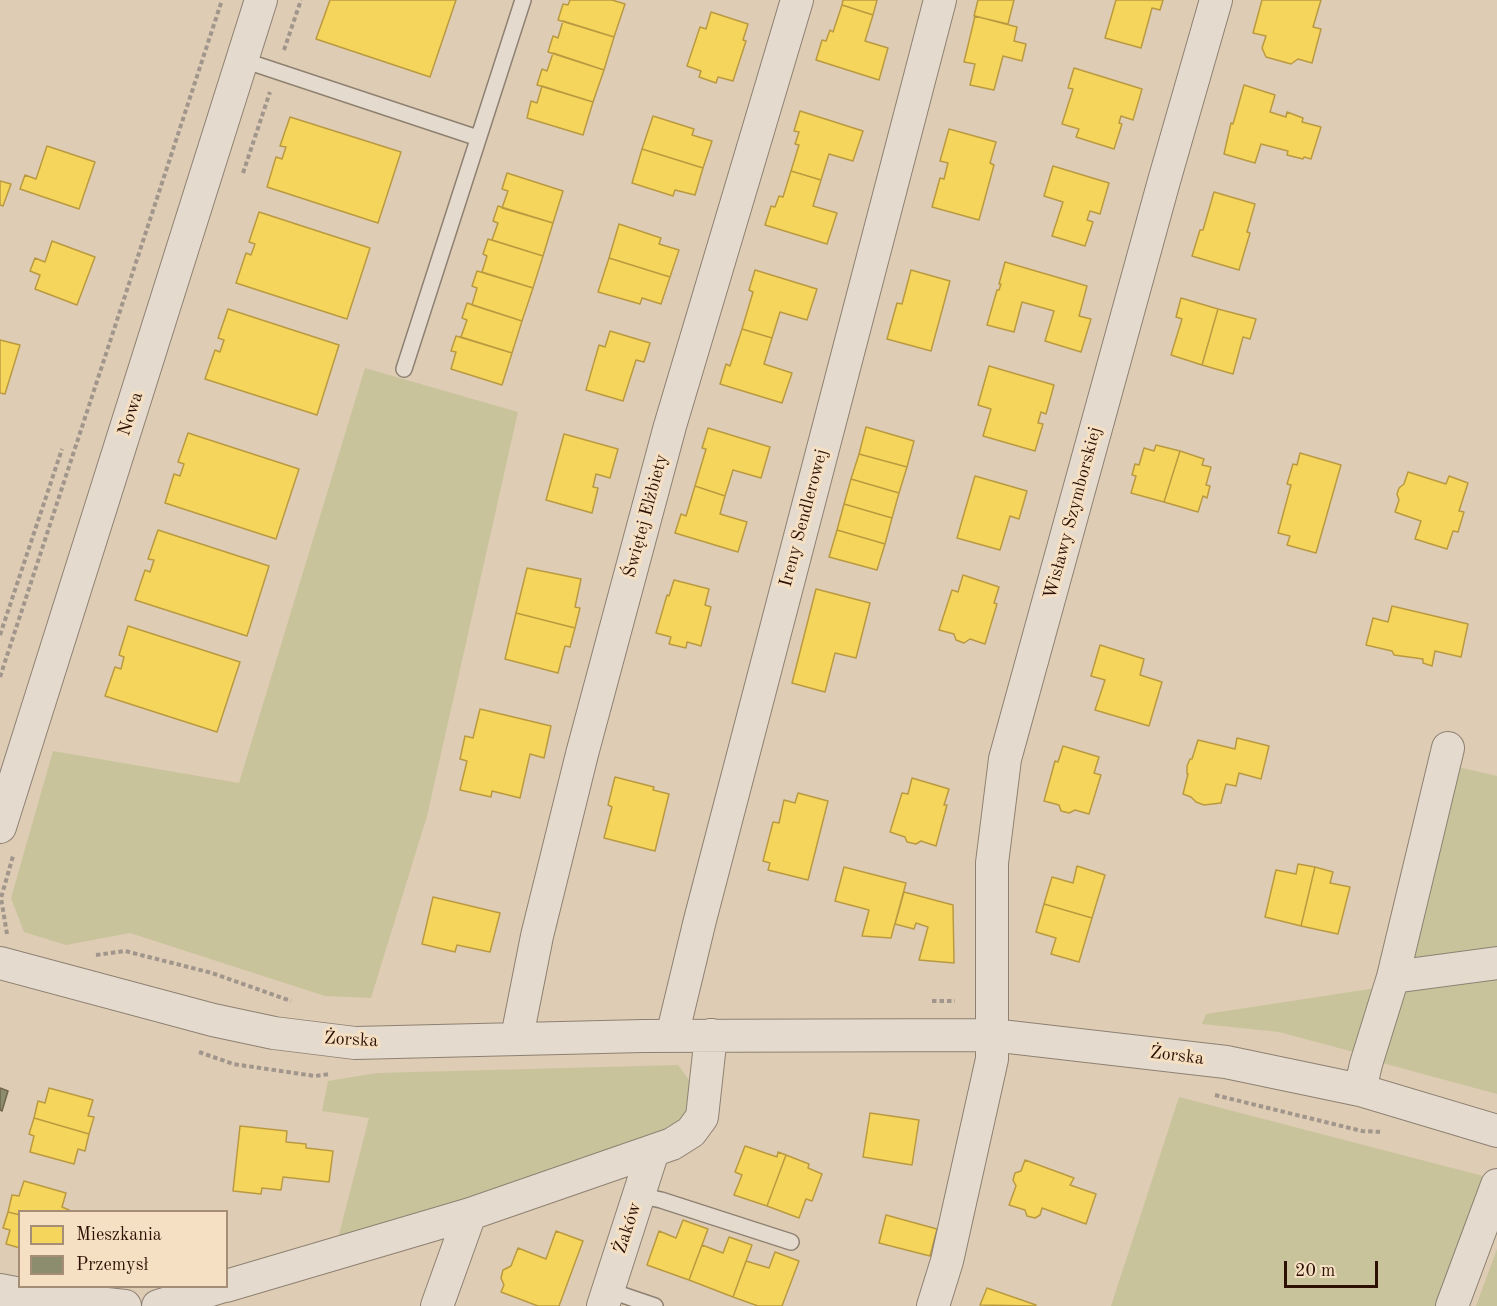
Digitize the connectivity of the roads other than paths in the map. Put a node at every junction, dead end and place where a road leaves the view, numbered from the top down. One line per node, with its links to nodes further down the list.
1 (261, 0): 6 (street, Nowa)
2 (523, 0): 7 (lane)
3 (797, 0): 17 (street, Świętej Elżbiety)
4 (940, 0): 16 (street, Ireny Sendlerowej)
5 (1216, 0): 15 (street, Wisławy Szymborskiej)
6 (243, 60): 7 (lane); 10 (street, Nowa)
7 (478, 138): 8 (lane)
8 (404, 369)
9 (1448, 748): 13 (street)
10 (8, 838)
11 (3, 949): 17 (street, Żorska)
12 (1497, 963): 13 (street)
13 (1393, 977): 18 (street)
14 (711, 1035): 15 (street, Żorska); 16 (street, Żorska); 20 (street)
15 (992, 1035): 18 (street, Żorska); 33 (street)
16 (672, 1036): 17 (street, Żorska)
17 (517, 1037)
18 (1360, 1090): 19 (street, Żorska)
19 (1497, 1131)
20 (653, 1151): 22 (street, Żaków); 23 (street)
21 (1497, 1185): 34 (street)
22 (638, 1195): 24 (lane); 28 (street, Żaków)
23 (470, 1214): 25 (street); 31 (street)
24 (790, 1242)
25 (228, 1285)
26 (218, 1288): 30 (street)
27 (0, 1290): 29 (street)
28 (605, 1298): 32 (lane)
29 (124, 1306)
30 (158, 1306)
31 (437, 1306)
32 (655, 1306)
33 (933, 1306)
34 (1452, 1306)

